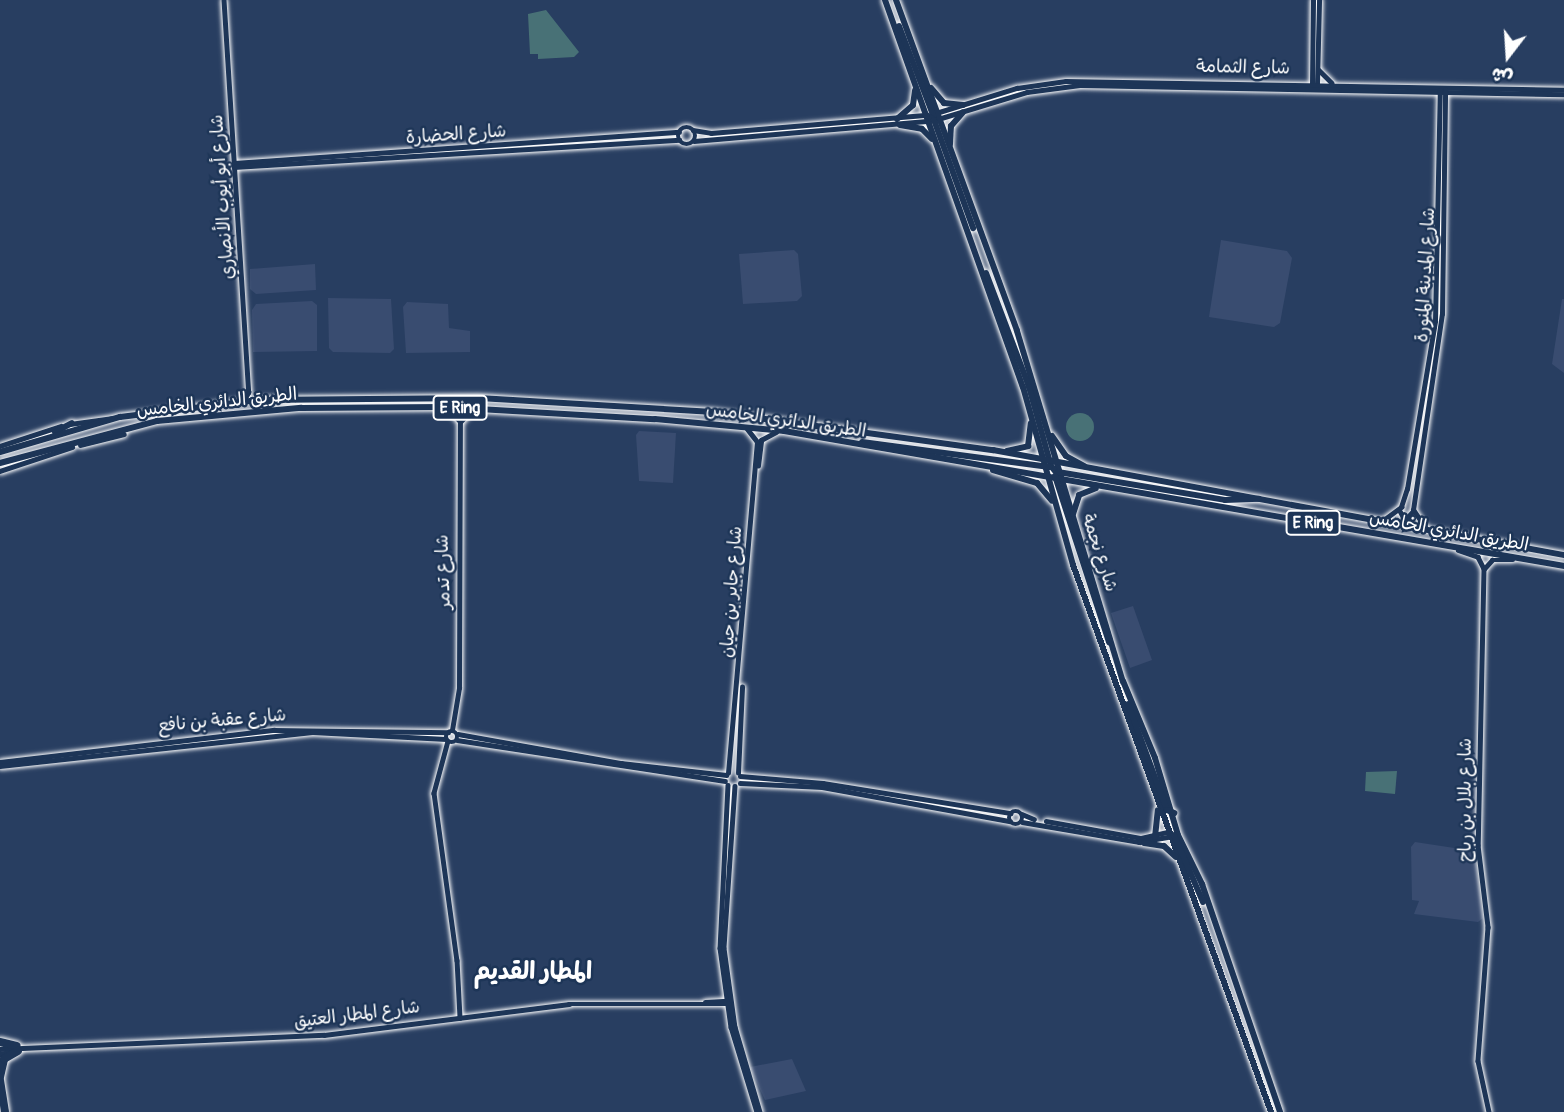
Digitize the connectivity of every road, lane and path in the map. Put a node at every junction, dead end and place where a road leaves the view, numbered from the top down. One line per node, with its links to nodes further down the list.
1 (224, 0): 26 (street, شارع أبو أيوب الأنصاري)
2 (886, 0): 10 (main road, شارع نجمة); 18 (main road)
3 (896, 0): 7 (main road, شارع نجمة)
4 (1313, 0): 6 (street)
5 (1319, 0): 6 (street)
6 (1315, 68): 8 (street); 9 (street); 11 (street)
7 (926, 80): 17 (main road); 18 (main road, شارع نجمة)
8 (1297, 83): 11 (street, شارع الثمامة); 17 (street, شارع الثمامة)
9 (1333, 83): 11 (street, شارع الثمامة); 12 (street, شارع الثمامة)
10 (915, 85): 18 (main road, شارع نجمة); 19 (main road)
11 (1314, 86): 13 (street, شارع الثمامة); 17 (street, شارع الثمامة)
12 (1444, 89): 13 (street, شارع الثمامة); 14 (street, شارع الثمامة); 15 (street, شارع الثمامة); 16 (street, شارع المدينة المنورة)
13 (1427, 91): 16 (street)
14 (1456, 91): 15 (street, شارع الثمامة); 16 (street)
15 (1564, 92)
16 (1442, 103): 54 (street, شارع المدينة المنورة); 56 (street, شارع المدينة المنورة)
17 (963, 109): 18 (street, شارع الثمامة); 25 (main road)
18 (932, 117): 19 (street); 24 (main road, شارع نجمة); 25 (main road, شارع نجمة); 27 (main road)
19 (899, 122): 20 (street); 23 (street); 24 (main road)
20 (693, 130): 21 (street); 23 (street)
21 (678, 132): 22 (street); 26 (street, شارع الحضارة)
22 (679, 141): 23 (street); 26 (street, شارع الحضارة)
23 (694, 141)
24 (936, 144): 28 (main road, شارع نجمة)
25 (951, 153): 27 (main road, شارع نجمة)
26 (234, 165): 29 (street, شارع أبو أيوب الأنصاري)
27 (988, 256): 39 (main road, شارع نجمة)
28 (976, 257): 34 (main road, شارع نجمة); 49 (main road)
29 (249, 392): 30 (street); 31 (street)
30 (258, 400): 31 (main road, الطريق الدائري الخامس / E Ring); 45 (main road, الطريق الدائري الخامس / E Ring)
31 (243, 401): 35 (main road, الطريق الدائري الخامس / E Ring)
32 (444, 407): 33 (main road, الطريق الدائري الخامس / E Ring); 36 (street); 47 (main road, الطريق الدائري الخامس / E Ring)
33 (474, 409): 36 (street); 38 (main road, الطريق الدائري الخامس / E Ring)
34 (1031, 414): 45 (main road); 49 (main road, شارع نجمة)
35 (114, 418): 37 (street, الطريق الدائري الخامس); 42 (main road, الطريق الدائري الخامس / E Ring)
36 (460, 422): 67 (street, شارع تدمر)
37 (72, 423): 42 (main road); 44 (street, الطريق الدائري الخامس)
38 (737, 425): 40 (main road, الطريق الدائري الخامس / E Ring); 70 (street, شارع جابر بن حيان)
39 (1047, 429): 49 (main road, شارع نجمة); 51 (main road)
40 (784, 431): 43 (main road, الطريق الدائري الخامس / E Ring); 69 (street, شارع جابر بن حيان)
41 (124, 434): 50 (street, الطريق الدائري الخامس)
42 (44, 438): 46 (main road, الطريق الدائري الخامس / E Ring)
43 (846, 442): 48 (main road, الطريق الدائري الخامس / E Ring); 49 (main road)
44 (0, 446)
45 (993, 450): 49 (main road, الطريق الدائري الخامس / E Ring)
46 (0, 452)
47 (0, 463)
48 (985, 466): 49 (main road, الطريق الدائري الخامس / E Ring); 55 (main road)
49 (1052, 470): 51 (main road, الطريق الدائري الخامس / E Ring); 52 (main road, الطريق الدائري الخامس / E Ring); 53 (main road); 55 (main road, شارع نجمة); 57 (main road, شارع نجمة); 65 (main road)
50 (0, 471)
51 (1099, 471): 53 (main road, الطريق الدائري الخامس / E Ring)
52 (1101, 487): 57 (main road); 60 (main road, الطريق الدائري الخامس / E Ring)
53 (1268, 498): 58 (main road, الطريق الدائري الخامس / E Ring)
54 (1401, 507): 56 (street); 58 (street)
55 (1057, 509): 66 (main road, شارع نجمة)
56 (1413, 510): 59 (street)
57 (1073, 519): 65 (main road, شارع نجمة)
58 (1374, 522): 59 (main road, الطريق الدائري الخامس / E Ring)
59 (1440, 534): 61 (main road, الطريق الدائري الخامس / E Ring)
60 (1449, 547): 62 (main road, الطريق الدائري الخامس / E Ring); 64 (street)
61 (1564, 555)
62 (1527, 560): 63 (main road, الطريق الدائري الخامس / E Ring); 64 (street)
63 (1564, 566)
64 (1483, 569): 98 (street, شارع بلال بن رباح)
65 (1114, 655): 74 (main road, شارع نجمة)
66 (1116, 684): 72 (main road, شارع نجمة); 74 (main road)
67 (452, 736): 68 (street, شارع عقبة بن نافع); 70 (street, شارع عقبة بن نافع); 87 (street, شارع تدمر)
68 (0, 764)
69 (739, 775): 70 (street); 71 (street, شارع جابر بن حيان); 73 (street)
70 (727, 778): 71 (street); 84 (street, شارع جابر بن حيان)
71 (738, 785): 76 (street); 85 (street, شارع جابر بن حيان)
72 (1157, 802): 78 (main road, شارع نجمة); 79 (main road)
73 (1012, 813): 75 (street); 76 (street)
74 (1174, 813): 78 (main road, شارع نجمة)
75 (1022, 814): 77 (street); 79 (street)
76 (1010, 821): 77 (street)
77 (1022, 822): 80 (street)
78 (1172, 834): 79 (street); 80 (street); 81 (main road, شارع نجمة); 82 (main road); 83 (main road, شارع نجمة)
79 (1155, 837)
80 (1144, 843): 81 (main road)
81 (1176, 856): 82 (main road); 96 (main road, شارع نجمة)
82 (1195, 881): 83 (main road)
83 (1227, 958): 97 (main road, شارع نجمة)
84 (724, 986): 85 (street, شارع جابر بن حيان); 86 (street)
85 (728, 1002): 86 (street, شارع المطار العتيق); 88 (street, شارع جابر بن حيان); 93 (street, شارع جابر بن حيان)
86 (714, 1003): 87 (street, شارع المطار العتيق); 88 (street)
87 (460, 1017): 90 (street, شارع المطار العتيق)
88 (729, 1018): 93 (street, شارع جابر بن حيان)
89 (0, 1042): 90 (highway)
90 (17, 1049): 91 (street, شارع المطار العتيق); 92 (highway)
91 (0, 1052)
92 (0, 1079): 94 (highway)
93 (749, 1083): 95 (street, شارع جابر بن حيان)
94 (2, 1111)
95 (759, 1112)
96 (1271, 1112)
97 (1280, 1112)
98 (1489, 1112)

